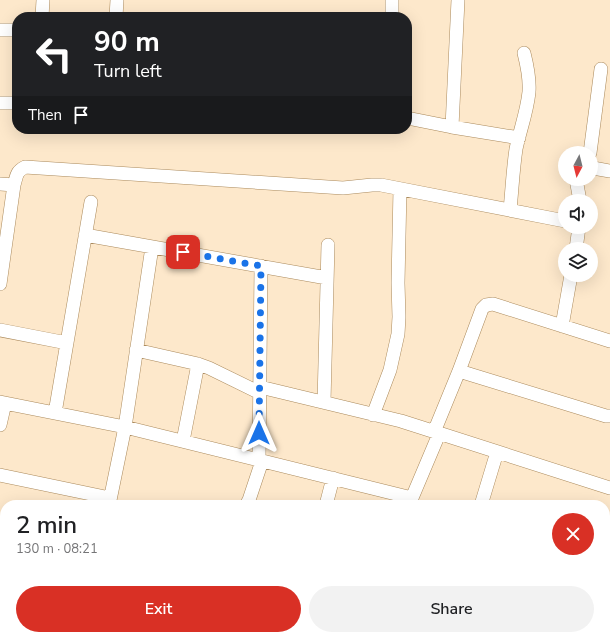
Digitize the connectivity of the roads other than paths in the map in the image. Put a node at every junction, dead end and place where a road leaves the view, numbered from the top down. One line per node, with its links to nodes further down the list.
1 (43, 0): 5 (street)
2 (117, 0): 6 (street)
3 (392, 0): 7 (street)
4 (458, 0): 15 (street)
5 (42, 12)
6 (116, 12)
7 (392, 12)
8 (0, 30): 9 (street)
9 (12, 30)
10 (524, 53): 16 (street)
11 (600, 69): 17 (street)
12 (0, 103): 13 (street)
13 (12, 103)
14 (412, 119): 15 (street)
15 (452, 127): 16 (street)
16 (519, 138): 24 (street)
17 (591, 146)
18 (598, 169): 19 (street)
19 (610, 171)
20 (0, 184): 21 (street)
21 (14, 185): 22 (street); 32 (street)
22 (400, 189): 24 (street); 44 (street)
23 (91, 202): 26 (street)
24 (510, 210): 25 (street)
25 (558, 220)
26 (85, 235): 28 (street); 36 (street)
27 (328, 245): 30 (street)
28 (152, 247): 29 (street); 37 (street)
29 (261, 266): 30 (street); 40 (street)
30 (327, 278): 42 (street)
31 (570, 282): 33 (street)
32 (0, 284)
33 (562, 326): 35 (street); 39 (street)
34 (0, 330): 36 (street)
35 (610, 341)
36 (67, 343): 43 (street)
37 (136, 350): 38 (street); 47 (street)
38 (198, 364): 40 (street); 49 (street)
39 (459, 371): 45 (street); 48 (street)
40 (260, 390): 42 (street); 51 (street)
41 (3, 402): 43 (street); 46 (street)
42 (324, 402): 44 (street)
43 (55, 413): 47 (street)
44 (373, 415): 48 (street)
45 (610, 416)
46 (0, 425)
47 (125, 427): 49 (street); 56 (street)
48 (437, 433): 50 (street); 60 (street)
49 (183, 441): 51 (street)
50 (497, 452): 54 (street); 61 (street)
51 (261, 460): 53 (street); 57 (street)
52 (0, 476): 55 (street)
53 (333, 478): 58 (street); 59 (street)
54 (610, 488)
55 (101, 500)
56 (109, 500)
57 (249, 500)
58 (327, 500)
59 (407, 500)
60 (410, 500)
61 (483, 500)

